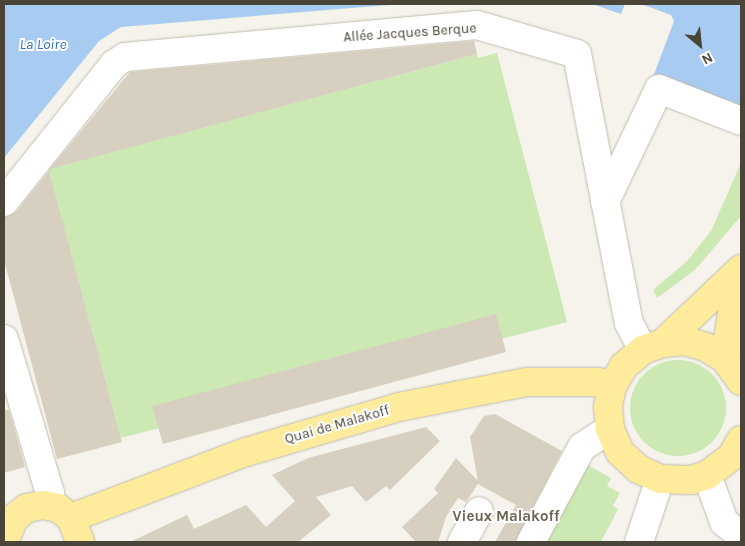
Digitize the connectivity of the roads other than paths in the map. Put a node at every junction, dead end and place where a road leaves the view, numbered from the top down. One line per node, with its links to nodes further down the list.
1 (741, 121): 3 (street)
2 (4, 202): 3 (street, Allée Jacques Berque)
3 (605, 202): 7 (street, Allée Jacques Berque)
4 (741, 269): 7 (main road)
5 (741, 276): 8 (main road)
6 (4, 339): 16 (street)
7 (653, 347): 8 (main road); 10 (main road)
8 (725, 359): 9 (main road)
9 (741, 381)
10 (612, 386): 11 (main road); 16 (main road, Quai de Malakoff)
11 (610, 429): 14 (main road); 20 (street)
12 (741, 440): 13 (main road)
13 (707, 475): 14 (main road); 18 (street)
14 (660, 479): 21 (street)
15 (479, 511): 19 (street)
16 (68, 522): 17 (main road, Quai de Malakoff)
17 (6, 530)
18 (741, 536)
19 (462, 542)
20 (531, 542)
21 (639, 542)

